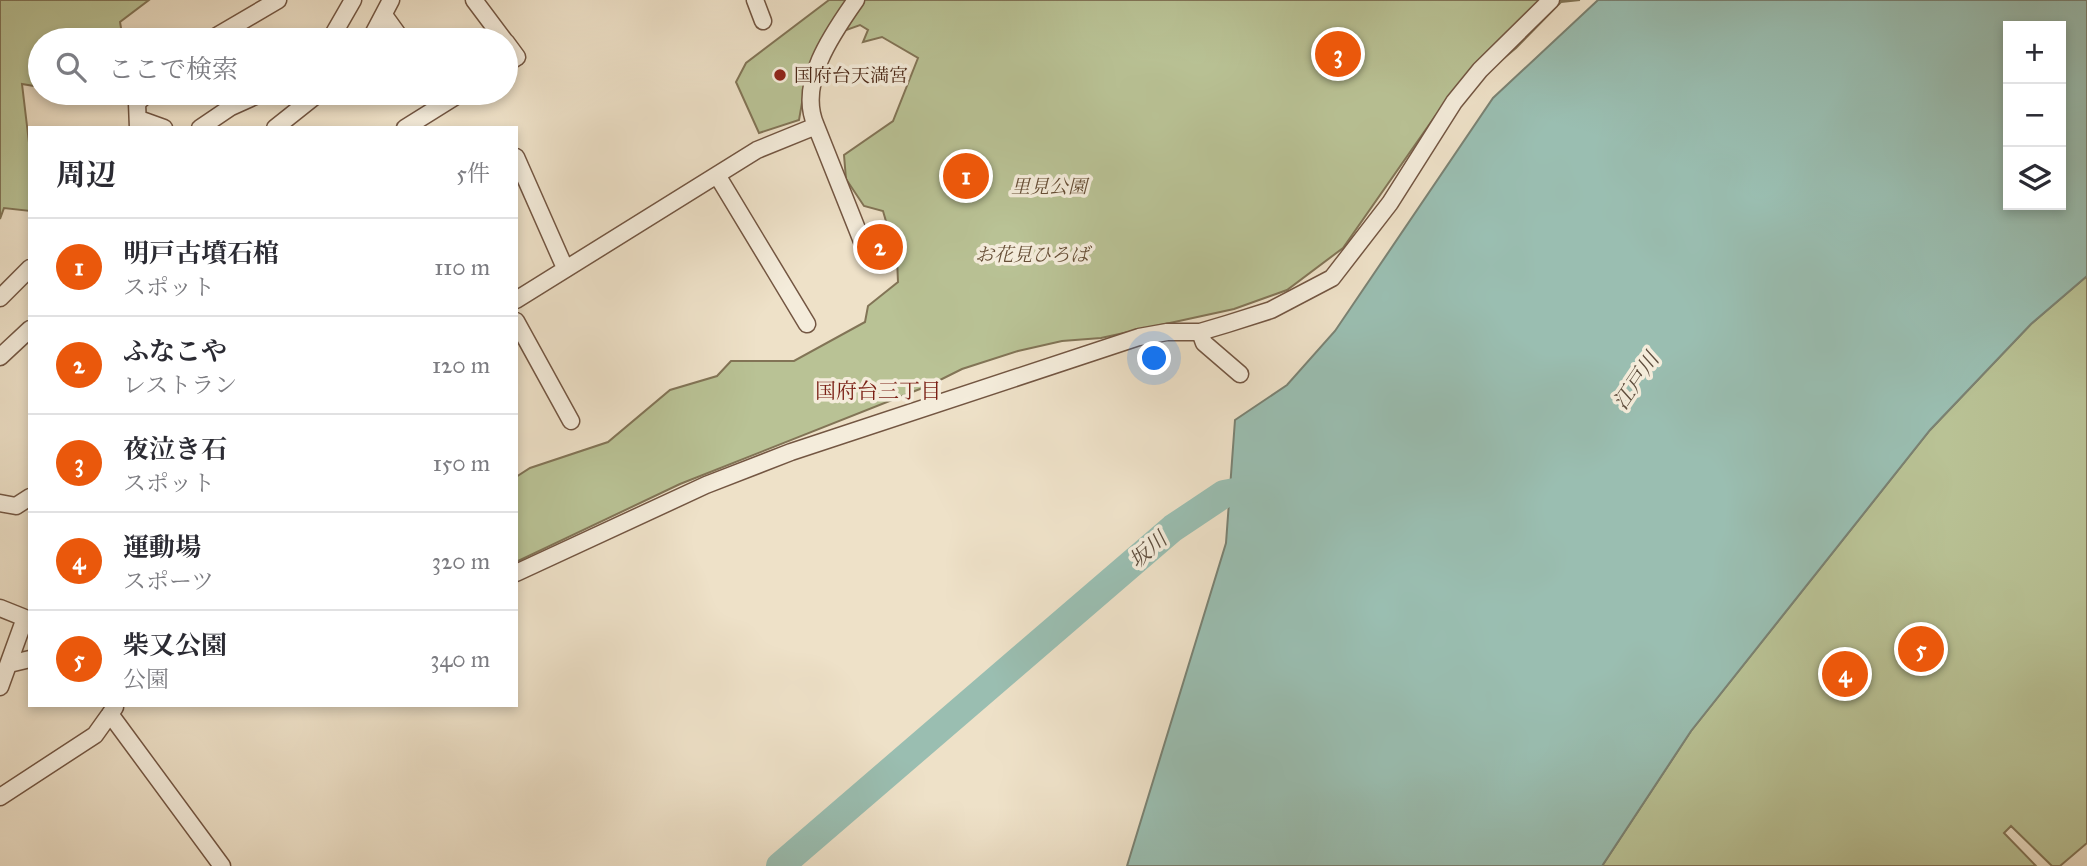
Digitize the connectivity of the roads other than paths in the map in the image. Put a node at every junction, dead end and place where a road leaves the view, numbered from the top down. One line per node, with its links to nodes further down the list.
1 (278, 0): 9 (street)
2 (353, 0): 10 (street)
3 (474, 0): 13 (street)
4 (755, 0): 8 (street)
5 (856, 0): 22 (street)
6 (1551, 0): 33 (street)
7 (388, 8): 11 (street); 12 (street)
8 (763, 21)
9 (230, 28)
10 (337, 28)
11 (377, 28)
12 (397, 28)
13 (495, 28)
14 (235, 105): 19 (street)
15 (304, 105): 20 (street)
16 (437, 105): 21 (street)
17 (141, 111): 18 (street)
18 (161, 126)
19 (203, 126)
20 (278, 126)
21 (408, 126)
22 (816, 126): 24 (street); 25 (street)
23 (518, 162): 26 (street)
24 (717, 175): 26 (street); 30 (street)
25 (869, 259)
26 (565, 268): 29 (street)
27 (28, 270): 28 (street)
28 (0, 298)
29 (518, 299)
30 (807, 324)
31 (518, 325): 36 (street)
32 (28, 331): 34 (street)
33 (1200, 332): 35 (street); 39 (street)
34 (0, 357)
35 (1240, 374)
36 (571, 421)
37 (28, 498): 38 (street)
38 (0, 503)
39 (518, 572)
40 (0, 608): 42 (street)
41 (28, 659): 42 (street)
42 (9, 664): 43 (street)
43 (0, 687)
44 (113, 710): 45 (street); 46 (street)
45 (0, 797)
46 (222, 866)

